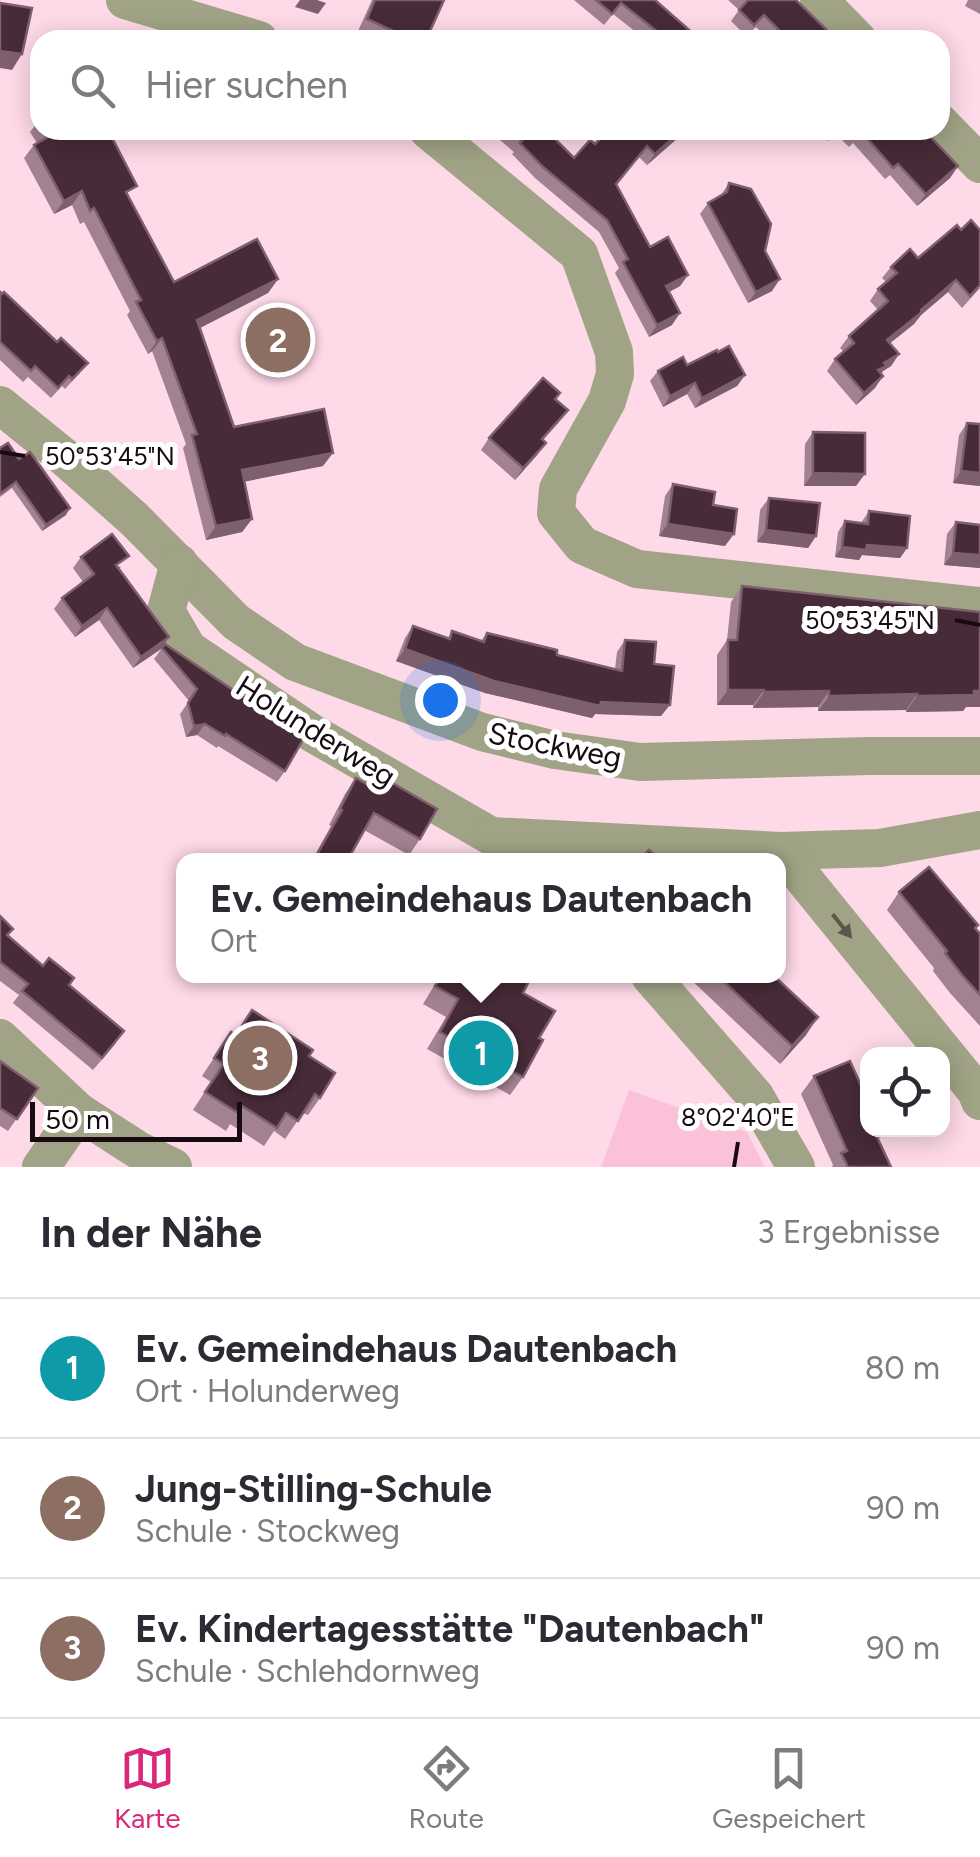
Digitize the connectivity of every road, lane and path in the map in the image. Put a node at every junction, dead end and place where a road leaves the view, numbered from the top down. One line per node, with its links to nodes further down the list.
1 (124, 0): 3 (street)
2 (819, 0): 4 (street)
3 (225, 30)
4 (848, 30)
5 (950, 133): 7 (street)
6 (440, 140): 10 (street)
7 (980, 164)
8 (0, 406): 9 (street, Stockweg)
9 (179, 563): 11 (street, Stockweg); 13 (street, Holunderweg)
10 (980, 606)
11 (980, 756)
12 (980, 830): 14 (street)
13 (492, 836): 14 (street); 15 (street, Holunderweg)
14 (781, 851)
15 (516, 853)
16 (786, 857): 19 (street, one-way to 19)
17 (656, 983): 23 (street)
18 (0, 1038): 20 (street)
19 (980, 1100)
20 (80, 1112): 21 (street); 22 (street)
21 (40, 1167)
22 (173, 1167)
23 (796, 1167)

